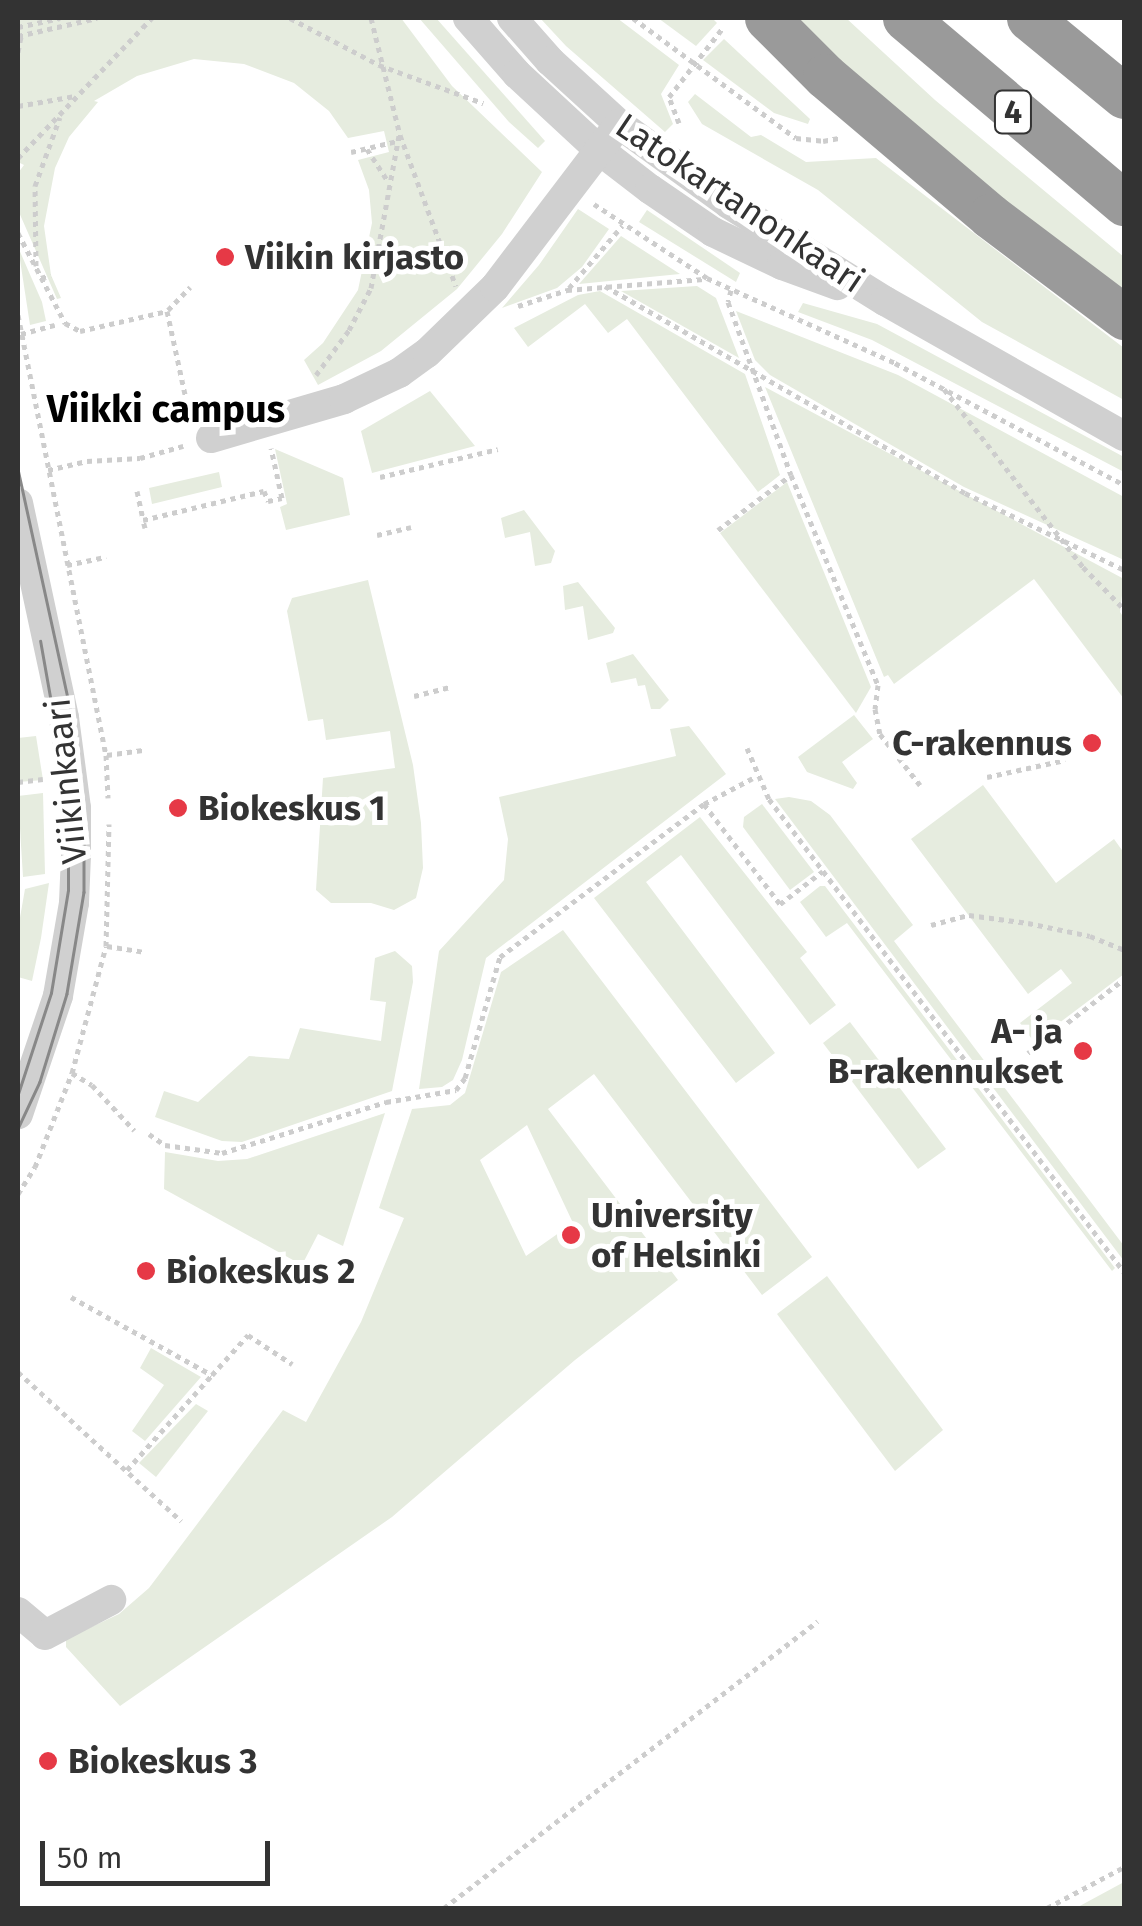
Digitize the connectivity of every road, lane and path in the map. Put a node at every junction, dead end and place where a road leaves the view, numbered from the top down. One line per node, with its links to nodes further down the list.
1 (60, 18): 12 (path)
2 (97, 18): 14 (path)
3 (152, 18): 18 (path)
4 (290, 18): 17 (path)
5 (371, 18): 17 (path)
6 (468, 18): 28 (street, Latokartanonkaari)
7 (512, 18): 24 (street, Latokartanonkaari)
8 (632, 18): 16 (path)
9 (767, 18): 48 (highway)
10 (905, 18): 32 (highway, 4)
11 (1029, 18): 19 (highway, 4)
12 (21, 23): 14 (path)
13 (722, 29): 16 (path)
14 (19, 35): 15 (path)
15 (18, 52)
16 (691, 64): 23 (path); 25 (path)
17 (380, 65): 20 (path); 26 (path)
18 (78, 95): 21 (path); 22 (path)
19 (1124, 96)
20 (483, 103)
21 (18, 106)
22 (62, 112): 30 (path); 36 (path)
23 (678, 122)
24 (619, 124): 28 (street); 45 (street, Latokartanonkaari)
25 (854, 134)
26 (399, 138): 27 (path); 31 (path); 42 (path)
27 (367, 148): 29 (path); 31 (path)
28 (598, 149): 45 (street, Latokartanonkaari); 55 (street)
29 (352, 152)
30 (18, 158)
31 (389, 184): 53 (path)
32 (1124, 203)
33 (602, 212): 34 (path)
34 (622, 226): 39 (path); 43 (path)
35 (18, 233): 36 (path)
36 (37, 269): 38 (path)
37 (51, 275): 38 (path)
38 (41, 278): 46 (path)
39 (707, 278): 40 (path); 44 (path)
40 (605, 286): 43 (path); 52 (path)
41 (190, 287): 46 (path)
42 (457, 289)
43 (567, 290): 49 (path)
44 (731, 290): 52 (path); 54 (path)
45 (885, 302): 56 (street, Latokartanonkaari)
46 (167, 311): 57 (path)
47 (18, 315): 51 (path)
48 (1124, 317)
49 (505, 318)
50 (55, 326): 51 (path)
51 (21, 334): 59 (path)
52 (751, 370): 60 (path); 68 (path)
53 (313, 380)
54 (942, 387): 62 (path); 68 (path)
55 (266, 424): 57 (street); 63 (path)
56 (1124, 436)
57 (204, 440): 59 (path)
58 (498, 449): 61 (path)
59 (48, 470): 69 (path)
60 (791, 476): 66 (path); 84 (path)
61 (380, 478)
62 (1124, 486)
63 (137, 491)
64 (18, 509): 94 (street, Viikinkaari)
65 (412, 526): 67 (path)
66 (718, 530)
67 (377, 535)
68 (1062, 539): 72 (path); 73 (path)
69 (64, 550)
70 (106, 557): 71 (path)
71 (68, 565)
72 (1124, 570)
73 (1124, 609)
74 (450, 687): 75 (path)
75 (414, 696)
76 (747, 748): 82 (path)
77 (143, 750): 78 (path)
78 (106, 755)
79 (1066, 760): 80 (path)
80 (987, 777)
81 (51, 778): 83 (path)
82 (756, 779): 85 (path); 86 (path)
83 (18, 782)
84 (920, 785)
85 (704, 804): 86 (path); 96 (path)
86 (823, 871): 97 (path)
87 (931, 924): 89 (path)
88 (106, 946): 90 (path)
89 (1124, 950)
90 (144, 952)
91 (1124, 979): 92 (path)
92 (1028, 1053)
93 (72, 1073): 95 (path)
94 (18, 1114)
95 (134, 1130)
96 (149, 1134)
97 (1124, 1272)
98 (71, 1298): 101 (path)
99 (292, 1364): 101 (path)
100 (18, 1372): 102 (path)
101 (212, 1376): 102 (path)
102 (126, 1471): 103 (path)
103 (181, 1521)
104 (111, 1600): 105 (street)
105 (18, 1612)
106 (818, 1620): 108 (path)
107 (1124, 1867): 109 (path)
108 (444, 1908)
109 (1046, 1908)

